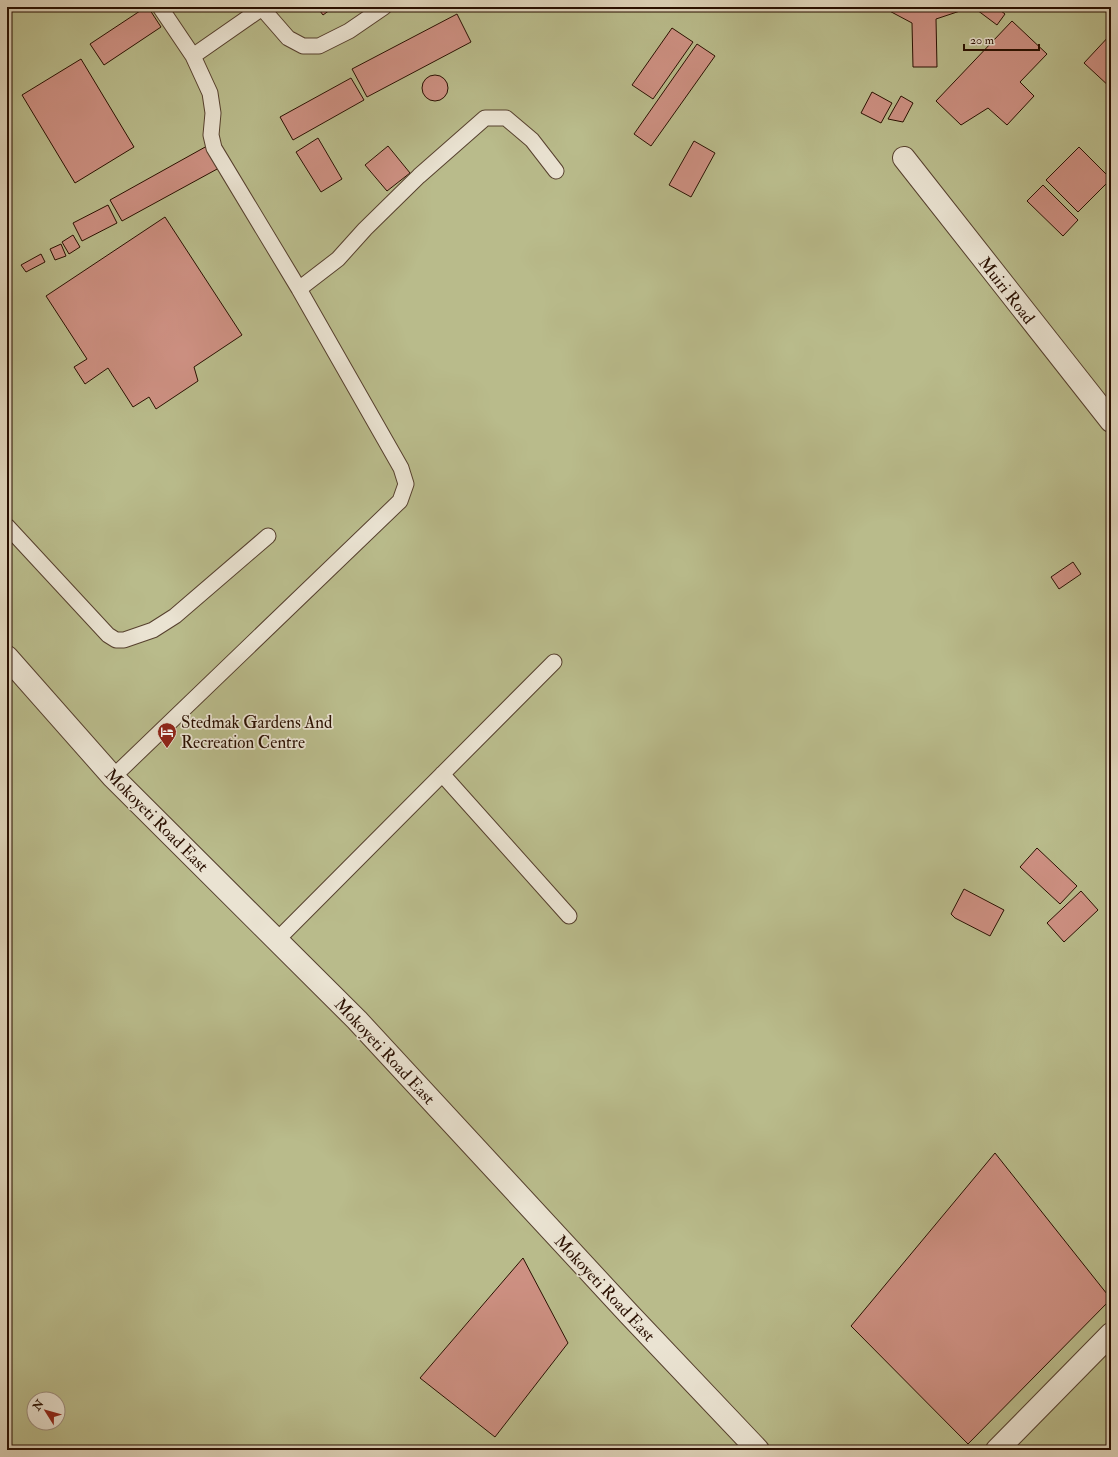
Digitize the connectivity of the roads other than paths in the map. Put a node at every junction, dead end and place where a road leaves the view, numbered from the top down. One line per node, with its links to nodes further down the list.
1 (160, 7): 4 (lane)
2 (384, 7): 3 (lane)
3 (262, 8): 4 (lane)
4 (193, 56): 7 (lane)
5 (904, 158): 8 (street, Muiri Road)
6 (556, 171): 7 (lane)
7 (299, 289): 14 (lane)
8 (1111, 421)
9 (7, 526): 10 (lane)
10 (268, 536)
11 (7, 657): 14 (street, Mokoyeti Road East)
12 (554, 662): 13 (lane)
13 (442, 774): 15 (lane); 16 (lane)
14 (113, 777): 16 (street, Mokoyeti Road East)
15 (569, 916)
16 (277, 940): 18 (street, Mokoyeti Road East)
17 (1111, 1334): 19 (street)
18 (758, 1450)
19 (997, 1450)

